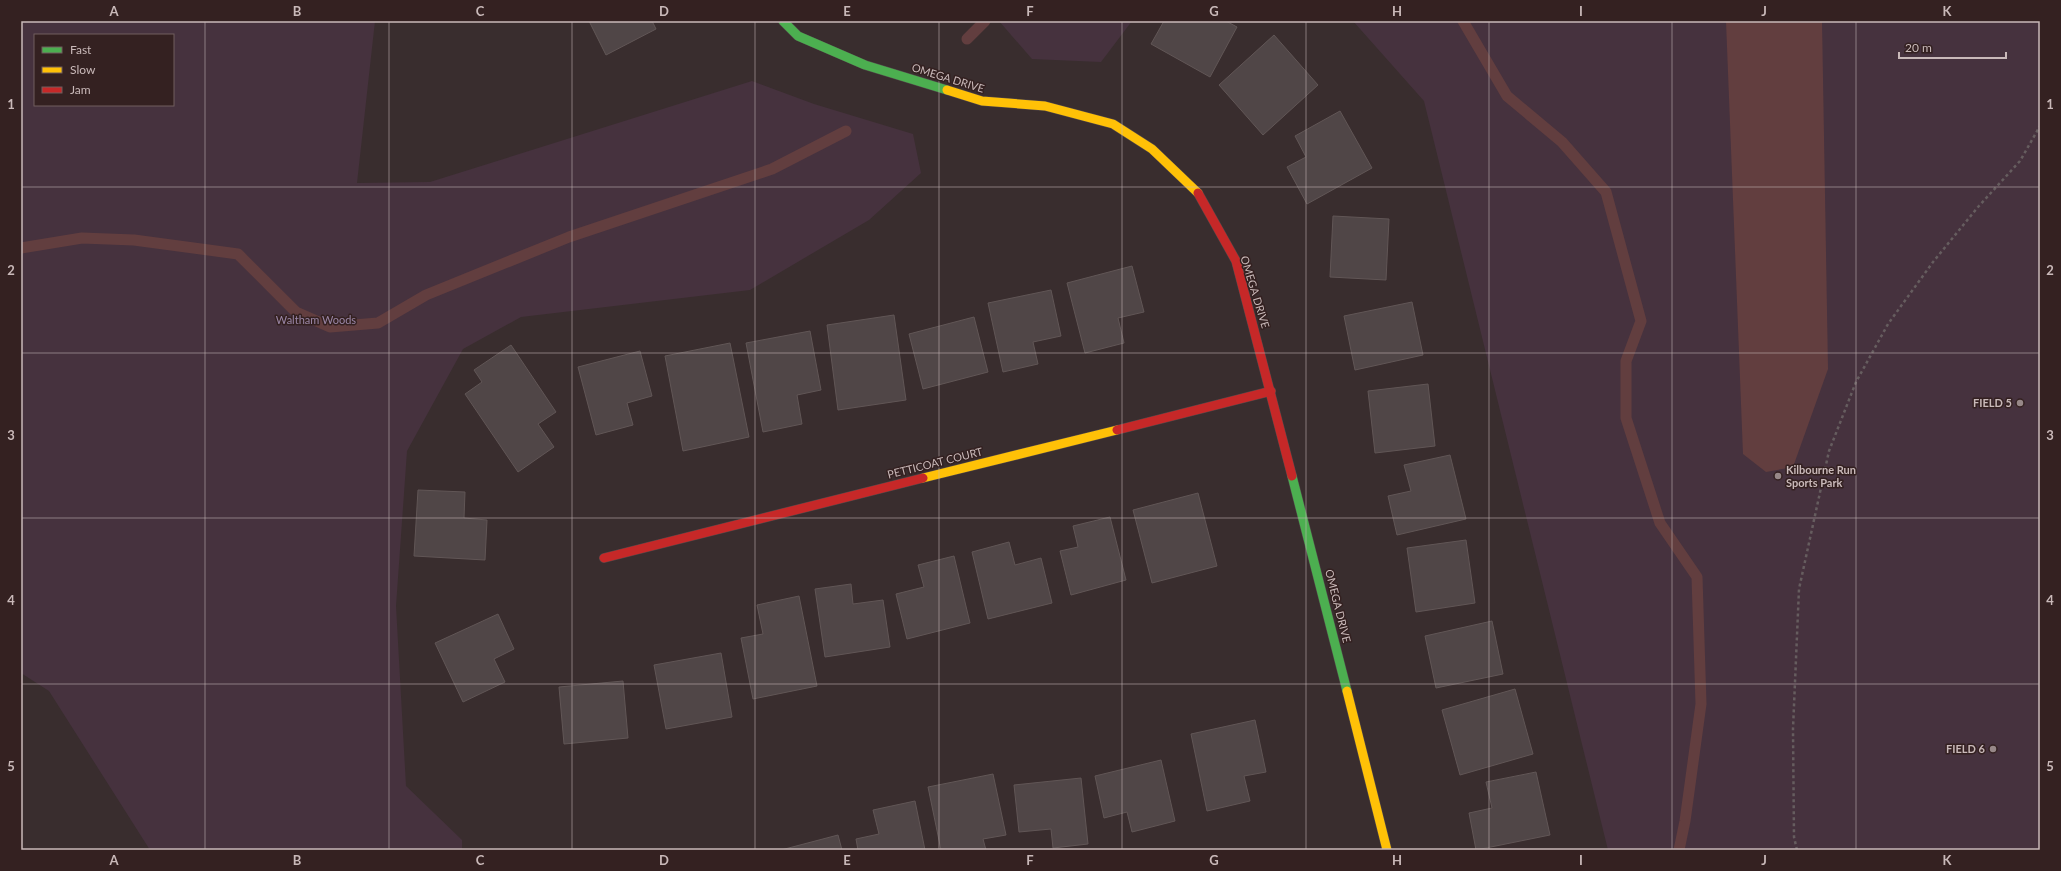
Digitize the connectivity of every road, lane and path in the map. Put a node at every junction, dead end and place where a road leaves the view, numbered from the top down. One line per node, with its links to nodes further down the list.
1 (783, 21): 3 (street, OMEGA DRIVE)
2 (2040, 126): 6 (path)
3 (1271, 391): 4 (street, PETTICOAT COURT); 5 (street, OMEGA DRIVE)
4 (604, 558)
5 (1387, 850)
6 (1797, 850)

